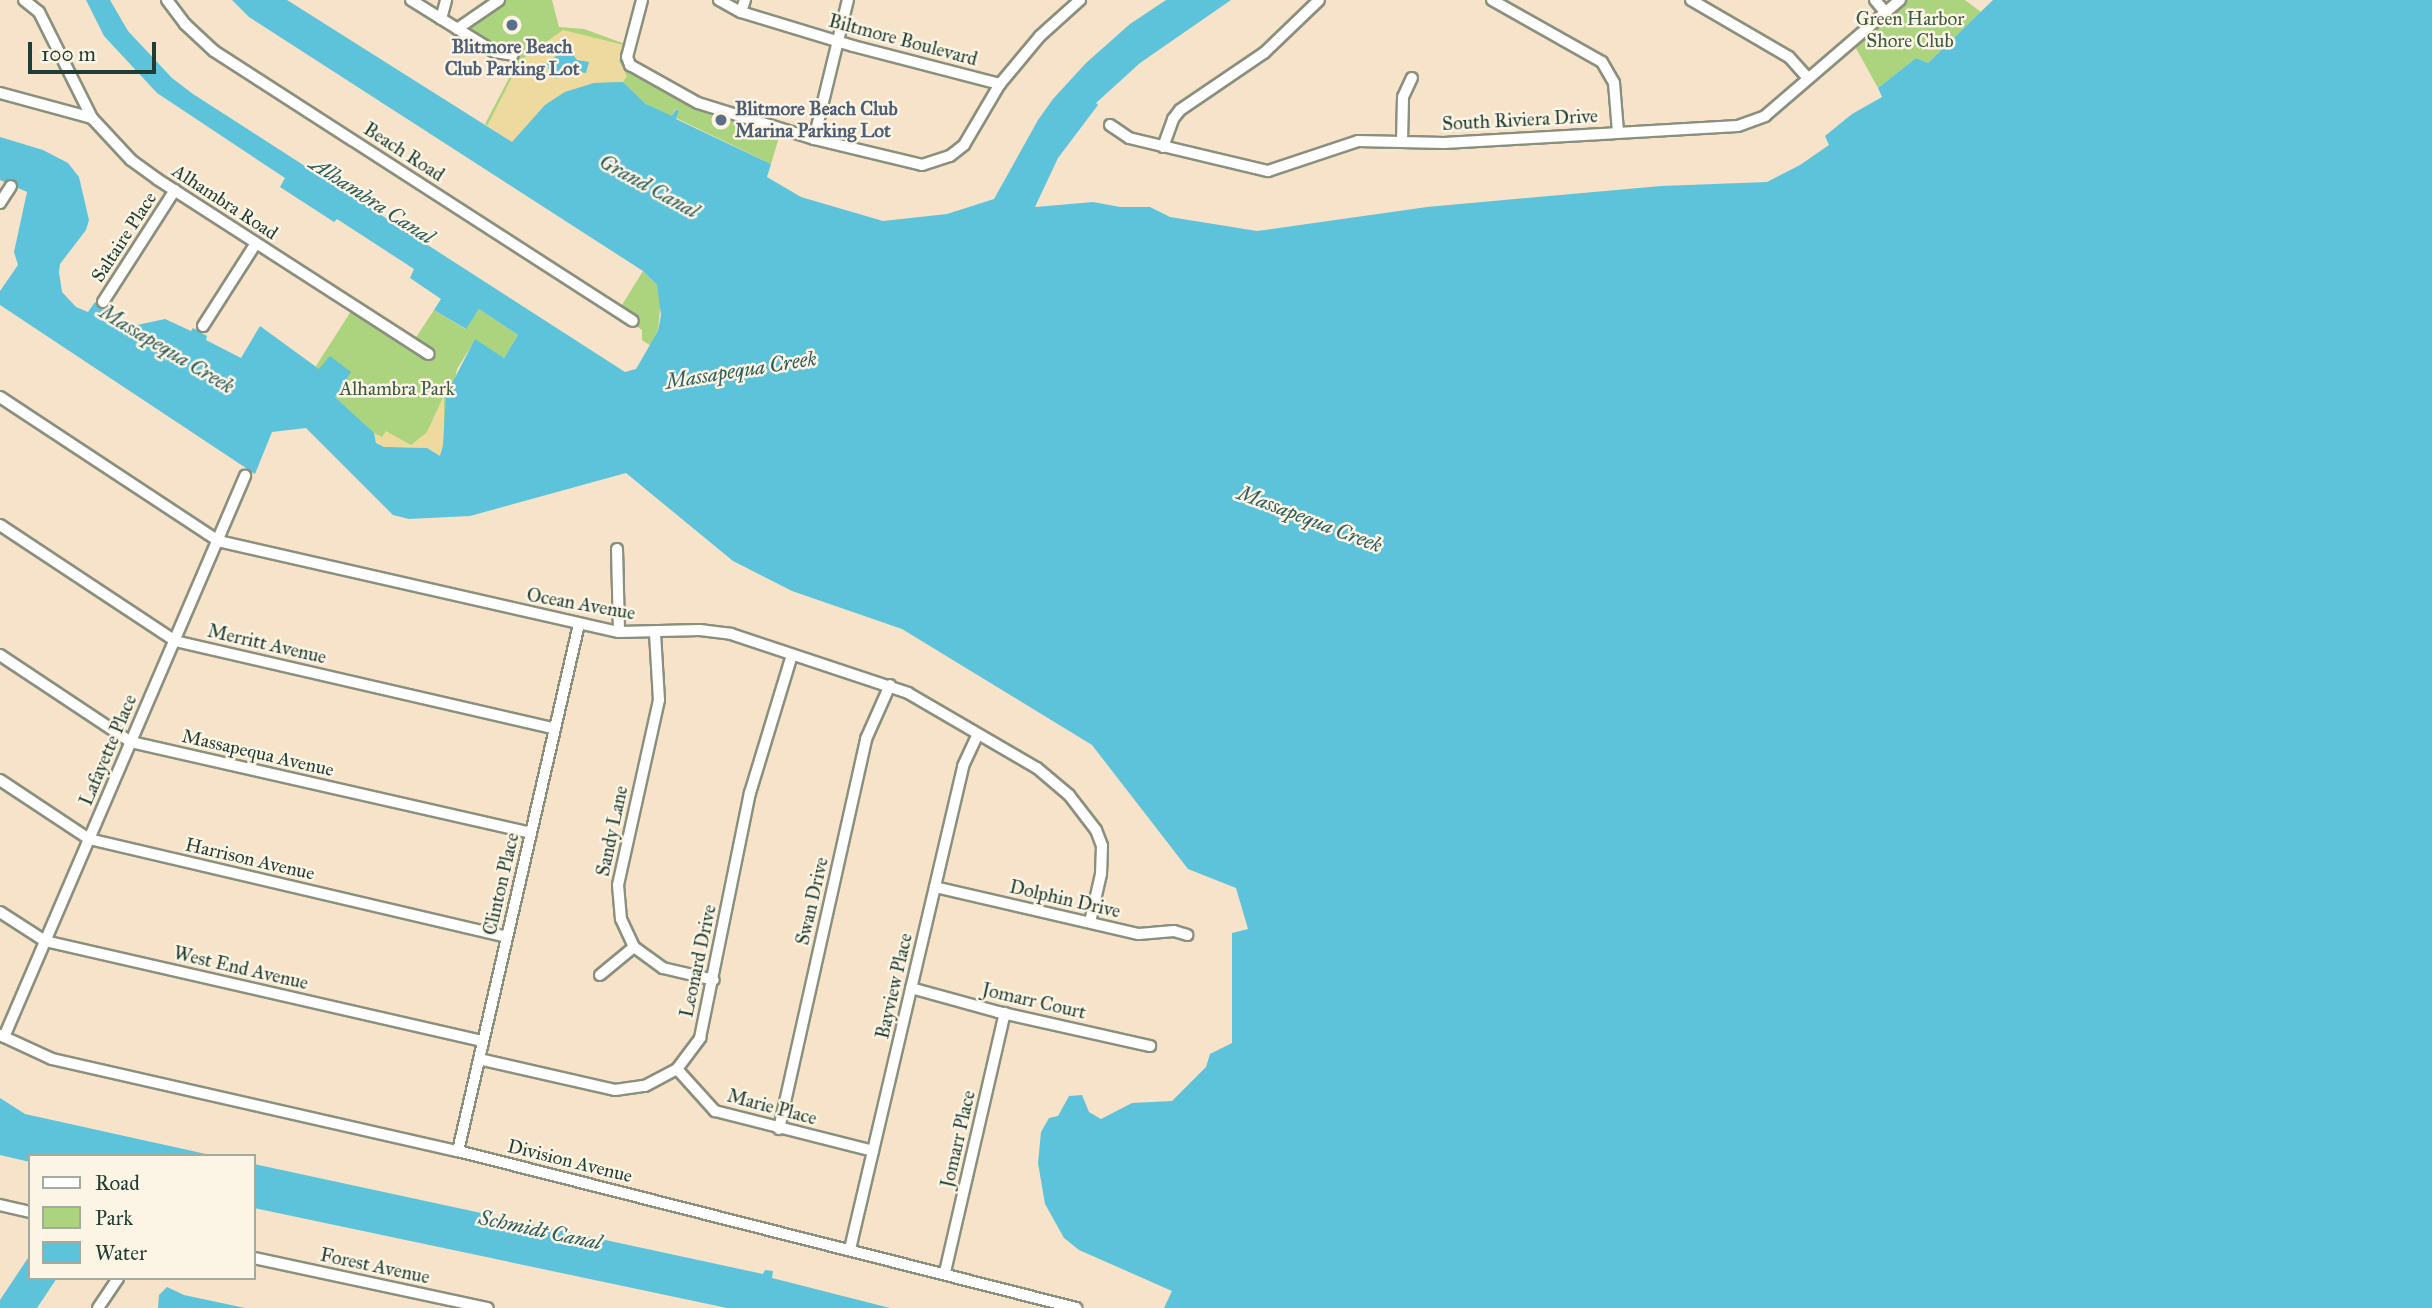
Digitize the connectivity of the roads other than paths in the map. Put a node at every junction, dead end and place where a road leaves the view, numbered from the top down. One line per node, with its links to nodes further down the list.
1 (24, 0): 26 (street, Alhambra Road)
2 (166, 0): 37 (street, Beach Road)
3 (411, 0): 18 (street)
4 (446, 0): 18 (street)
5 (499, 0): 19 (street)
6 (642, 0): 29 (street)
7 (719, 0): 16 (street, Biltmore Boulevard)
8 (745, 0): 16 (street)
9 (848, 0): 20 (street)
10 (1080, 0): 24 (street)
11 (1319, 0): 31 (street)
12 (1492, 0): 28 (street)
13 (1690, 0): 23 (street)
14 (1875, 0): 17 (street)
15 (1900, 0): 17 (street, South Riviera Drive)
16 (741, 12): 20 (street, Biltmore Boulevard)
17 (1885, 12): 23 (street, South Riviera Drive)
18 (441, 19): 19 (street)
19 (457, 29): 21 (street)
20 (838, 41): 24 (street, Biltmore Boulevard); 29 (street)
21 (513, 55)
22 (1412, 78): 30 (street)
23 (1808, 78): 28 (street, South Riviera Drive)
24 (1000, 84): 29 (street)
25 (0, 93): 26 (street)
26 (92, 118): 33 (street, Alhambra Road)
27 (1110, 125): 31 (street, South Riviera Drive)
28 (1618, 132): 30 (street, South Riviera Drive)
29 (814, 139)
30 (1402, 142): 31 (street, South Riviera Drive)
31 (1163, 147)
32 (11, 186): 34 (street)
33 (175, 190): 35 (street, Alhambra Road); 36 (street, Saltaire Place)
34 (0, 203)
35 (256, 243): 38 (street); 39 (street, Alhambra Road)
36 (103, 302)
37 (633, 321)
38 (203, 326)
39 (429, 354)
40 (0, 397): 43 (street, Ocean Avenue)
41 (246, 477): 43 (street, Lafayette Place)
42 (0, 525): 48 (street, Merritt Avenue)
43 (218, 541): 45 (street, Ocean Avenue); 48 (street, Lafayette Place)
44 (617, 549): 46 (street)
45 (579, 624): 46 (street, Ocean Avenue); 52 (street, Clinton Place)
46 (619, 632): 47 (street, Ocean Avenue)
47 (654, 633): 50 (street, Ocean Avenue); 64 (street, Sandy Lane)
48 (175, 641): 52 (street, Merritt Avenue); 54 (street, Lafayette Place)
49 (0, 655): 54 (street, Massapequa Avenue)
50 (792, 655): 51 (street, Ocean Avenue); 66 (street, Leonard Drive)
51 (890, 685): 53 (street, Ocean Avenue); 74 (street, Swan Drive)
52 (555, 729): 56 (street, Clinton Place)
53 (978, 734): 58 (street, Bayview Place); 60 (street, Ocean Avenue)
54 (131, 742): 56 (street, Massapequa Avenue); 57 (street, Lafayette Place)
55 (0, 780): 57 (street, Harrison Avenue)
56 (531, 833): 62 (street, Clinton Place)
57 (89, 839): 62 (street, Harrison Avenue); 63 (street, Lafayette Place)
58 (935, 887): 60 (street, Dolphin Drive); 67 (street, Bayview Place)
59 (0, 912): 63 (street, West End Avenue)
60 (1090, 922): 61 (street, Dolphin Drive)
61 (1187, 935)
62 (507, 937): 70 (street, Clinton Place)
63 (44, 942): 69 (street, Lafayette Place); 70 (street, West End Avenue)
64 (634, 947): 65 (street); 66 (street)
65 (600, 975)
66 (714, 980): 73 (street, Leonard Drive)
67 (911, 988): 68 (street, Jomarr Court); 76 (street, Bayview Place)
68 (1005, 1013): 71 (street, Jomarr Court); 81 (street, Jomarr Place)
69 (2, 1036): 75 (street, Division Avenue)
70 (483, 1041): 72 (street, Clinton Place)
71 (1150, 1046)
72 (479, 1059): 73 (street, Leonard Drive); 75 (street, Clinton Place)
73 (677, 1069): 74 (street, Marie Place)
74 (779, 1129): 76 (street, Marie Place)
75 (458, 1151): 79 (street, Division Avenue)
76 (873, 1151): 79 (street, Bayview Place)
77 (0, 1205): 78 (street)
78 (28, 1212)
79 (850, 1249): 81 (street, Division Avenue)
80 (256, 1258): 84 (street, Forest Avenue)
81 (945, 1272): 85 (street, Division Avenue)
82 (117, 1280): 83 (street)
83 (98, 1308)
84 (488, 1308)
85 (1076, 1308)

